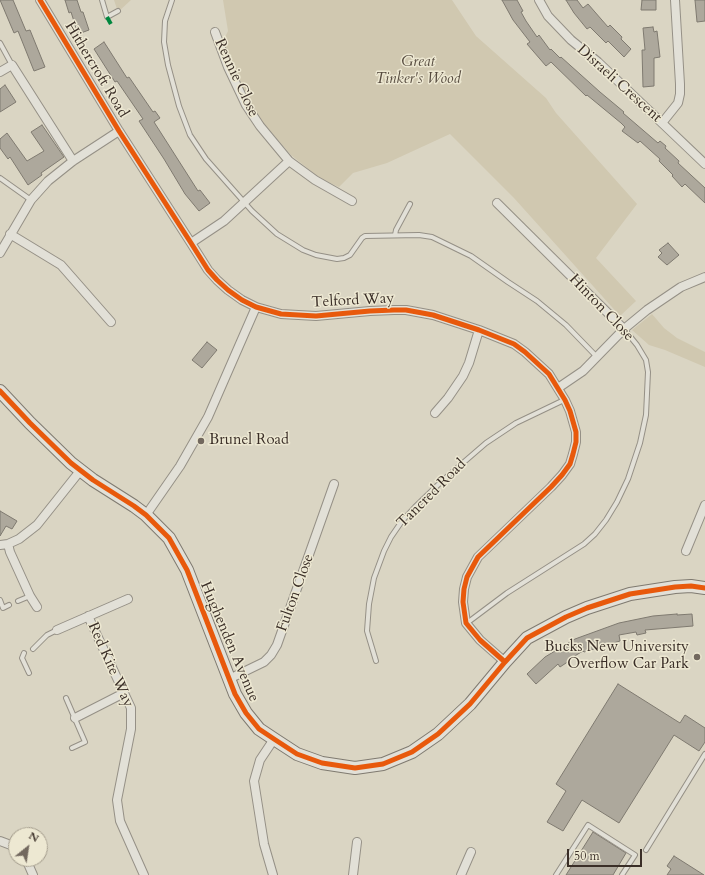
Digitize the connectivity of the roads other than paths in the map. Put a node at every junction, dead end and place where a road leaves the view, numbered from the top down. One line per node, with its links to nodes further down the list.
1 (40, 0): 12 (street, Hithercroft Road)
2 (102, 0): 6 (lane)
3 (172, 0): 19 (lane)
4 (539, 0): 11 (street, Disraeli Crescent)
5 (675, 0): 11 (street)
6 (118, 10)
7 (215, 32): 14 (street, Rennie Close)
8 (0, 43): 9 (lane)
9 (12, 65): 10 (street); 13 (street)
10 (0, 72)
11 (662, 123): 15 (street, Disraeli Crescent)
12 (119, 131): 13 (street); 24 (street, Telford Way)
13 (73, 161): 17 (street)
14 (290, 161): 18 (street, Rennie Close); 19 (street)
15 (705, 164)
16 (0, 178): 17 (lane)
17 (31, 200): 22 (street)
18 (352, 201)
19 (244, 202): 23 (lane); 24 (street)
20 (497, 203): 29 (street, Hinton Close)
21 (410, 204): 23 (lane)
22 (10, 234): 25 (street); 28 (street)
23 (396, 235): 31 (lane)
24 (191, 243): 27 (street, Telford Way)
25 (0, 253)
26 (705, 277): 29 (street)
27 (256, 307): 30 (street, Telford Way); 39 (street)
28 (111, 322)
29 (624, 329): 31 (street); 50 (lane, Hinton Close)
30 (479, 330): 32 (street, Telford Way); 35 (street)
31 (597, 357): 32 (street)
32 (558, 388): 34 (street, Telford Way)
33 (0, 390): 36 (street, Hughenden Avenue)
34 (565, 400): 50 (street, Telford Way); 54 (lane, Tancred Road)
35 (435, 413)
36 (80, 471): 39 (street, Hughenden Avenue); 40 (street)
37 (334, 484): 57 (street, Fulton Close)
38 (704, 510): 41 (street)
39 (146, 515): 57 (street, Hughenden Avenue)
40 (4, 544): 43 (street)
41 (686, 551)
42 (705, 588): 55 (street, Hughenden Avenue)
43 (30, 596): 46 (lane); 48 (street)
44 (128, 599): 49 (street, Red Kite Way)
45 (0, 600): 47 (lane)
46 (18, 601)
47 (9, 605)
48 (36, 607)
49 (88, 616): 51 (street, Red Kite Way); 58 (street, Red Kite Way)
50 (466, 623): 55 (street)
51 (57, 630): 52 (lane)
52 (33, 649)
53 (24, 653): 56 (lane)
54 (376, 660)
55 (505, 662): 61 (street, Hughenden Avenue)
56 (29, 673)
57 (229, 679): 61 (street, Hughenden Avenue)
58 (124, 693): 60 (street); 67 (street, Red Kite Way)
59 (66, 698): 60 (lane)
60 (75, 718): 62 (lane)
61 (274, 739): 68 (street)
62 (72, 748)
63 (705, 754): 65 (lane)
64 (357, 842): 69 (street)
65 (646, 850)
66 (471, 852): 70 (street)
67 (144, 875)
68 (273, 875)
69 (353, 875)
70 (461, 875)
71 (556, 875): 72 (lane)
72 (622, 875)

